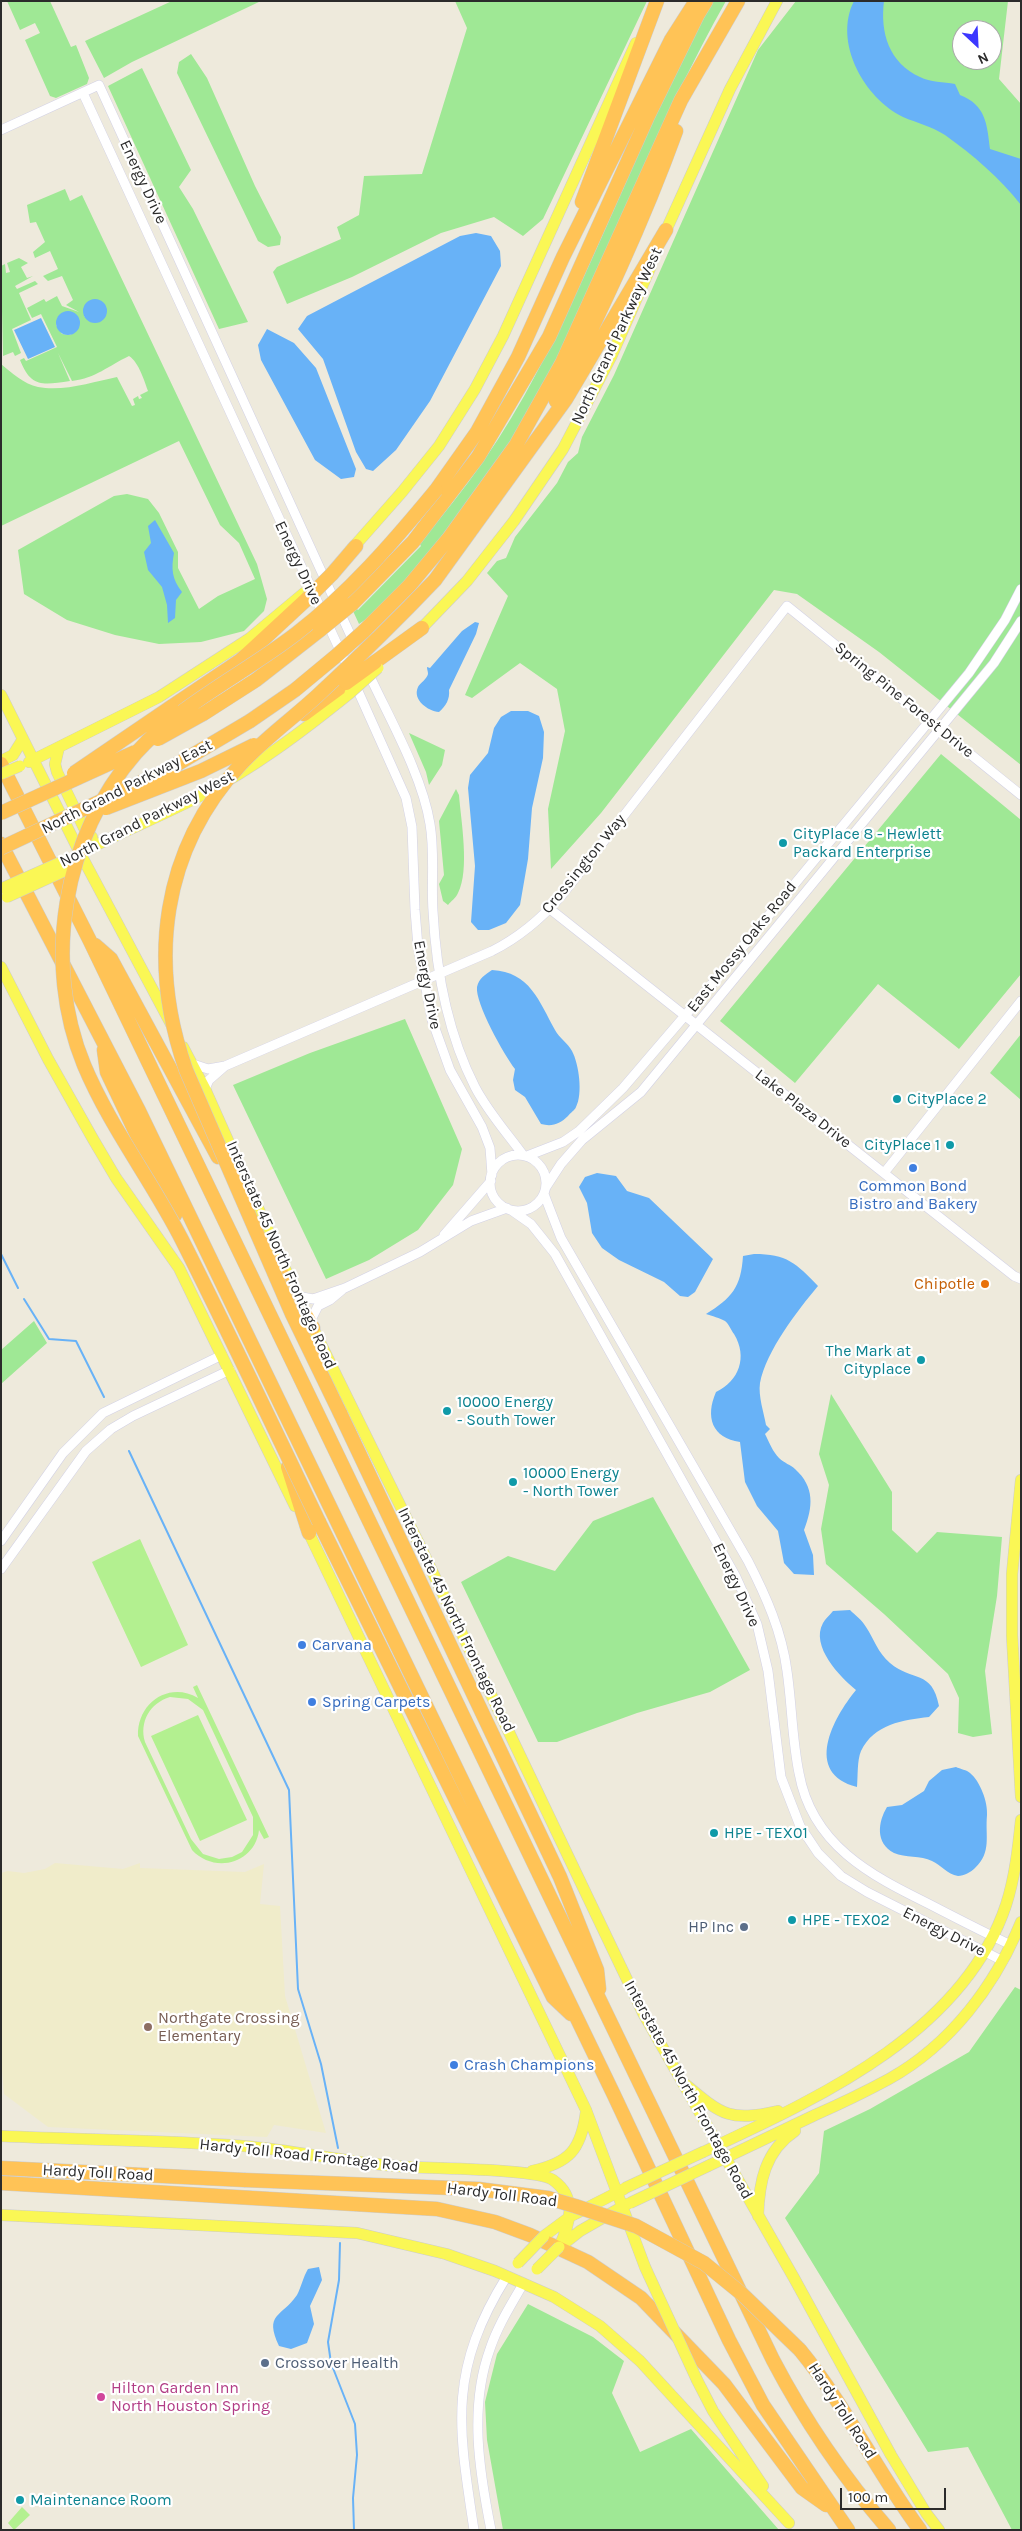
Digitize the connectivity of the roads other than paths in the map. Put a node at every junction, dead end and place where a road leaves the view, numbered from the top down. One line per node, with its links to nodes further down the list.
1 (657, 1): 10 (highway); 14 (main road)
2 (696, 1): 10 (highway)
3 (706, 1): 31 (highway, North Grand Parkway East, bridge)
4 (738, 1): 6 (highway)
5 (777, 1): 9 (main road, North Grand Parkway West)
6 (695, 78): 13 (highway); 36 (highway, North Grand Parkway East, bridge)
7 (83, 92): 8 (street); 11 (street, Energy Drive); 12 (street, Energy Drive)
8 (1, 130)
9 (666, 230): 13 (highway); 19 (main road, North Grand Parkway West)
10 (563, 257): 82 (highway, bridge)
11 (213, 333): 12 (street); 29 (street, Energy Drive)
12 (196, 341): 30 (street, Energy Drive)
13 (530, 451): 81 (highway, bridge)
14 (356, 546): 16 (highway, bridge)
15 (1021, 589): 22 (street, East Mossy Oaks Road)
16 (306, 595): 25 (main road); 31 (highway, bridge)
17 (787, 606): 22 (street, Spring Pine Forest Drive); 43 (street, Crossington Way)
18 (1021, 621): 23 (street, East Mossy Oaks Road)
19 (422, 628): 20 (highway, bridge)
20 (348, 688): 36 (highway, bridge); 37 (main road, North Grand Parkway West)
21 (1, 695): 24 (main road, Interstate 45 North Frontage Road)
22 (930, 720): 23 (street, Spring Pine Forest Drive); 34 (street, East Mossy Oaks Road)
23 (939, 728): 32 (street, Spring Pine Forest Drive); 35 (street, East Mossy Oaks Road)
24 (23, 739): 26 (main road, Interstate 45 North Frontage Road); 27 (main road)
25 (59, 747): 26 (main road); 37 (main road)
26 (34, 759): 28 (main road, bridge); 39 (main road, Interstate 45 North Frontage Road)
27 (1, 763): 46 (highway)
28 (1, 774)
29 (416, 777): 30 (street); 48 (street, Energy Drive)
30 (400, 785): 49 (street, Energy Drive)
31 (51, 790): 33 (highway, North Grand Parkway East, bridge)
32 (1021, 795)
33 (1, 813)
34 (846, 821): 35 (street); 44 (street, East Mossy Oaks Road)
35 (856, 829): 45 (street, East Mossy Oaks Road)
36 (27, 836): 38 (highway, North Grand Parkway East, bridge)
37 (105, 841): 39 (main road, North Grand Parkway West)
38 (1, 846): 53 (highway)
39 (80, 853): 40 (main road, North Grand Parkway West); 41 (main road, Interstate 45 North Frontage Road)
40 (68, 865): 41 (main road); 42 (main road, North Grand Parkway West, bridge)
41 (91, 873): 54 (main road, Interstate 45 North Frontage Road)
42 (3, 894)
43 (550, 909): 48 (street, Crossington Way); 51 (street, Lake Plaza Drive)
44 (768, 916): 45 (street); 51 (street, East Mossy Oaks Road)
45 (778, 925): 52 (street, East Mossy Oaks Road)
46 (90, 941): 67 (highway); 81 (highway)
47 (1, 967): 68 (main road)
48 (441, 973): 49 (street, Crossington Way); 57 (street, Energy Drive)
49 (425, 980): 55 (street, Crossington Way); 59 (street, Energy Drive)
50 (1021, 1001): 58 (street)
51 (685, 1016): 52 (street, Lake Plaza Drive); 57 (street, East Mossy Oaks Road)
52 (696, 1025): 58 (street, Lake Plaza Drive); 60 (street, East Mossy Oaks Road)
53 (102, 1037): 71 (highway); 82 (highway)
54 (192, 1064): 55 (street, Crossington Way); 56 (main road, Interstate 45 North Frontage Road)
55 (225, 1066): 56 (street, Crossington Way)
56 (205, 1089): 66 (main road, Interstate 45 North Frontage Road)
57 (525, 1156): 59 (street); 60 (street)
58 (884, 1173): 63 (street, Lake Plaza Drive)
59 (491, 1178): 61 (street); 62 (street)
60 (545, 1191): 61 (street); 77 (street, Energy Drive)
61 (509, 1209): 62 (street); 79 (street, Energy Drive)
62 (443, 1237): 65 (street)
63 (1017, 1277): 64 (street, Lake Plaza Drive)
64 (1021, 1286)
65 (346, 1288): 66 (street); 67 (street)
66 (297, 1296): 67 (main road, Interstate 45 North Frontage Road)
67 (312, 1325): 83 (main road, Interstate 45 North Frontage Road)
68 (222, 1355): 69 (main road); 72 (street)
69 (230, 1370): 71 (main road); 73 (street)
70 (1021, 1480): 74 (main road)
71 (309, 1533): 86 (main road)
72 (1, 1541)
73 (1, 1570)
74 (1021, 1797)
75 (1021, 1820): 77 (main road)
76 (1021, 1922): 78 (main road)
77 (992, 1936): 78 (street, Energy Drive); 79 (main road)
78 (1011, 1945): 80 (main road)
79 (982, 1952): 80 (street, Energy Drive); 84 (main road)
80 (1003, 1961): 85 (main road)
81 (600, 2000): 112 (highway)
82 (579, 2022): 105 (highway)
83 (679, 2079): 84 (main road); 88 (main road, Interstate 45 North Frontage Road)
84 (794, 2108): 88 (main road)
85 (832, 2108): 89 (main road); 98 (main road)
86 (586, 2110): 91 (main road); 93 (main road)
87 (1, 2136): 91 (main road, Hardy Toll Road Frontage Road)
88 (718, 2145): 89 (main road, Interstate 45 North Frontage Road); 93 (main road, bridge)
89 (725, 2158): 96 (main road, bridge); 98 (main road, Interstate 45 North Frontage Road)
90 (1, 2168): 113 (highway, Hardy Toll Road, bridge)
91 (528, 2172): 94 (main road)
92 (1, 2183): 105 (highway, Hardy Toll Road)
93 (621, 2190): 95 (main road); 96 (main road)
94 (566, 2194): 95 (main road); 99 (main road)
95 (593, 2203): 99 (main road)
96 (626, 2205): 100 (main road); 108 (main road, bridge)
97 (1, 2215): 101 (main road)
98 (758, 2216): 114 (main road, Interstate 45 North Frontage Road)
99 (568, 2221): 100 (main road); 101 (main road, bridge)
100 (559, 2247): 102 (main road, bridge)
101 (507, 2276): 102 (main road); 103 (street)
102 (523, 2284): 104 (street); 108 (main road)
103 (460, 2402): 104 (street); 107 (street)
104 (477, 2405): 106 (street)
105 (832, 2510): 111 (highway)
106 (488, 2516): 107 (street); 110 (street)
107 (473, 2518): 109 (street)
108 (792, 2526)
109 (474, 2530)
110 (490, 2530)
111 (848, 2530)
112 (890, 2530)
113 (920, 2530)
114 (939, 2530)

